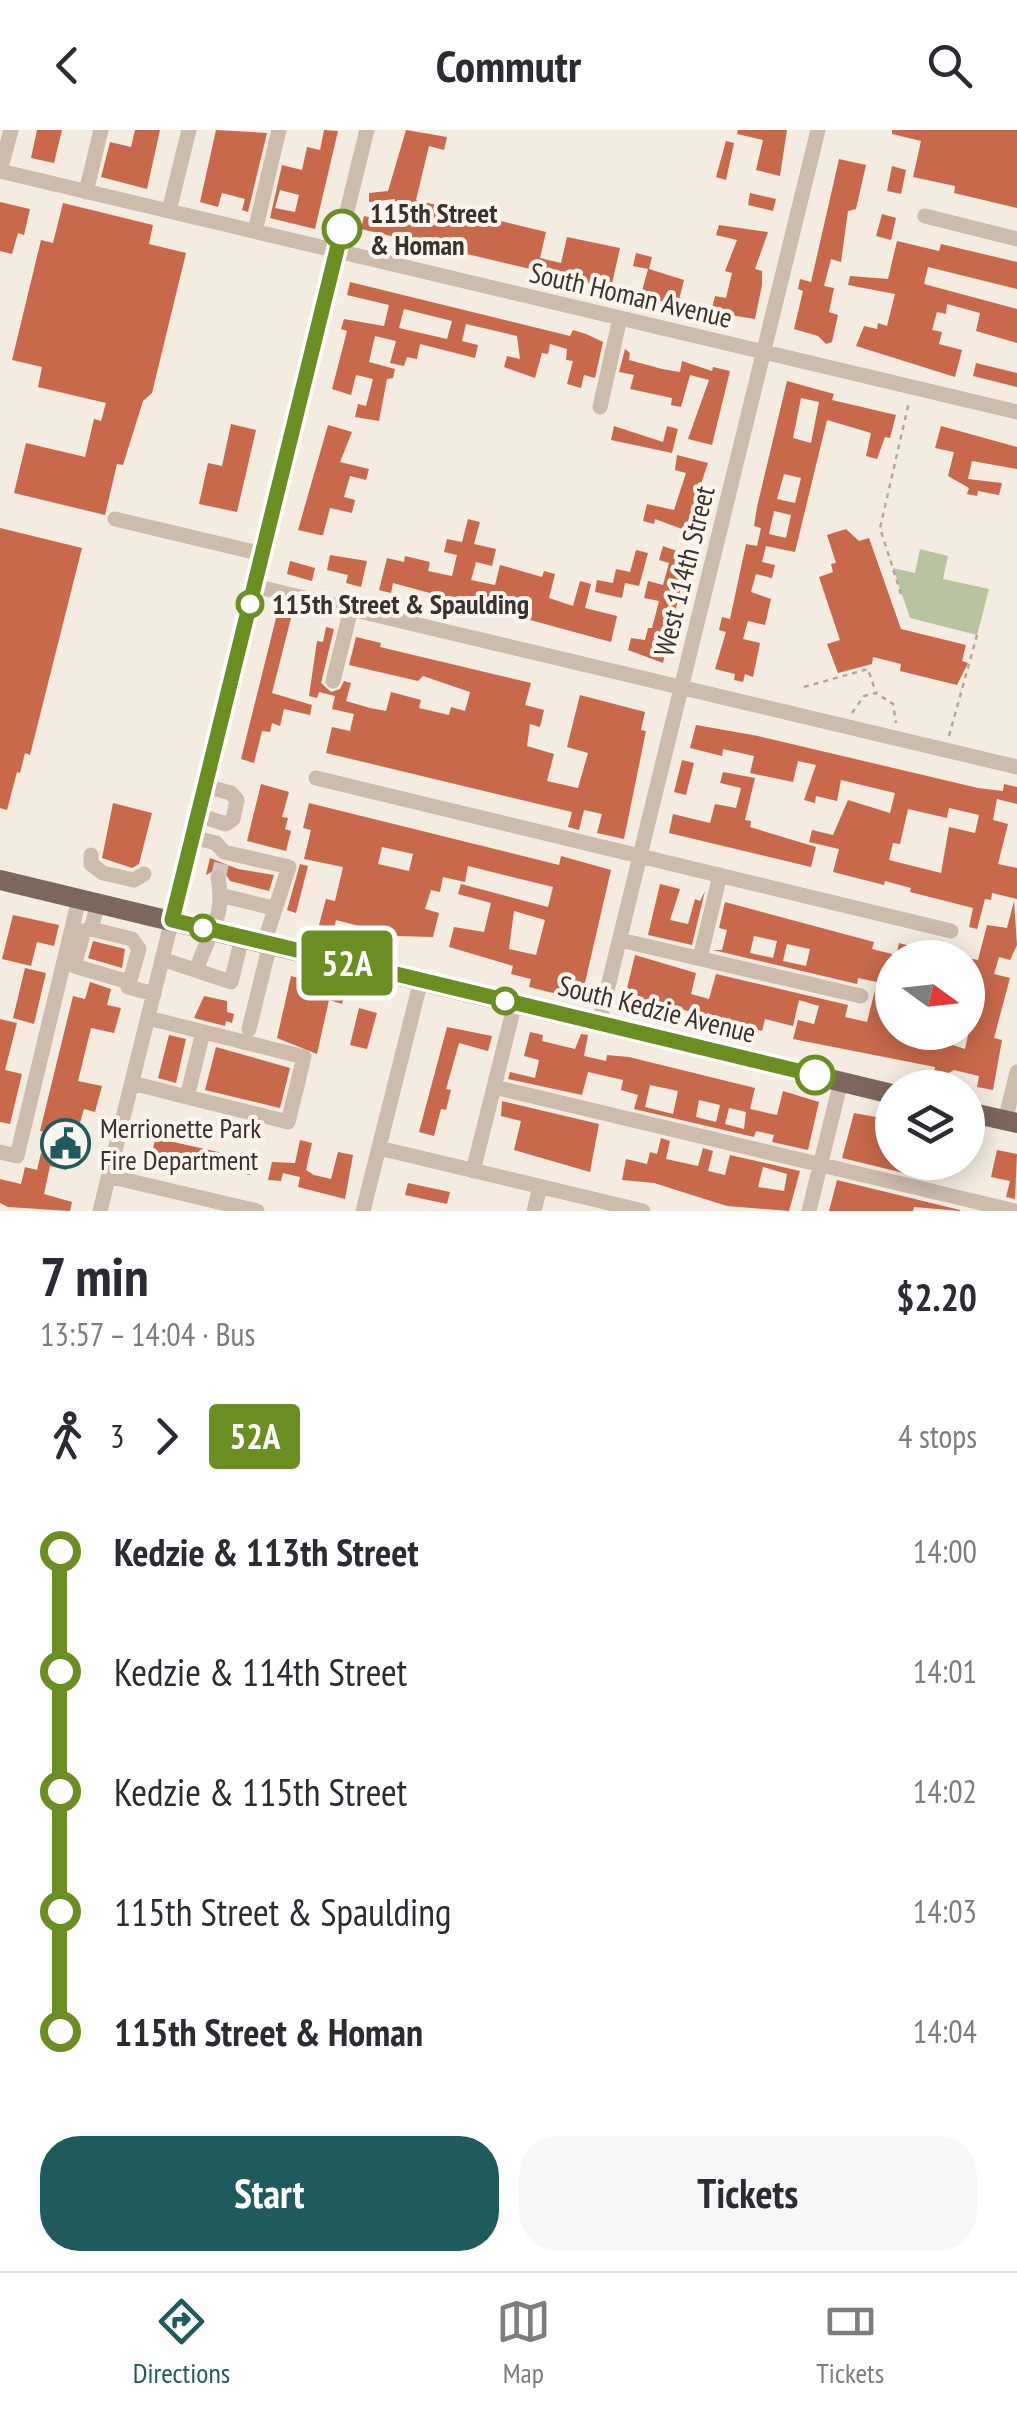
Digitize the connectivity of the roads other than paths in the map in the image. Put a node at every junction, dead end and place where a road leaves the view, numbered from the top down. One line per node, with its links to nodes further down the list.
1 (11, 130): 7 (street)
2 (102, 130): 8 (street)
3 (189, 130): 9 (street)
4 (280, 130): 11 (street)
5 (366, 130): 13 (street)
6 (818, 130): 15 (street, West 114th Street)
7 (0, 171): 8 (street, South Homan Avenue)
8 (86, 192): 9 (street, South Homan Avenue)
9 (169, 211): 11 (street, South Homan Avenue)
10 (925, 216): 12 (street)
11 (254, 232): 13 (street, South Homan Avenue)
12 (1017, 239)
13 (337, 251): 14 (street, South Homan Avenue); 19 (street)
14 (620, 318): 15 (street, South Homan Avenue); 16 (street)
15 (764, 352): 17 (street, South Homan Avenue); 23 (street, West 114th Street)
16 (600, 407)
17 (1017, 412)
18 (115, 519): 19 (street)
19 (262, 554): 20 (street)
20 (254, 586): 21 (street); 26 (street)
21 (351, 610): 22 (street); 23 (street)
22 (333, 680)
23 (681, 688): 24 (street); 30 (street, West 114th Street)
24 (1017, 767)
25 (316, 778): 30 (street)
26 (205, 786): 27 (street); 27 (street)
27 (198, 815): 28 (street)
28 (192, 837): 35 (street); 37 (street)
29 (90, 855): 31 (street)
30 (640, 857): 32 (street); 43 (street, West 114th Street)
31 (144, 874)
32 (720, 875): 40 (street); 45 (street)
33 (0, 880): 34 (main road, South Kedzie Avenue)
34 (89, 901): 36 (main road, South Kedzie Avenue); 38 (street); 66 (street)
35 (272, 908): 39 (street); 44 (street)
36 (134, 912): 37 (main road, South Kedzie Avenue); 41 (street)
37 (172, 920): 39 (main road, South Kedzie Avenue); 46 (street)
38 (91, 929): 41 (street); 49 (street)
39 (215, 931): 42 (main road, South Kedzie Avenue); 47 (street)
40 (951, 931)
41 (127, 938): 49 (street)
42 (242, 938): 44 (main road, South Kedzie Avenue); 47 (street)
43 (620, 940): 45 (street); 54 (street, West 114th Street)
44 (267, 944): 48 (main road, South Kedzie Avenue); 55 (street)
45 (700, 958): 51 (street)
46 (162, 959): 47 (street); 50 (street)
47 (197, 968)
48 (421, 980): 52 (main road, South Kedzie Avenue); 65 (street)
49 (130, 982): 50 (street)
50 (154, 994): 53 (street)
51 (861, 996)
52 (515, 1003): 54 (main road, South Kedzie Avenue); 60 (street)
53 (148, 1018): 56 (street); 59 (street)
54 (599, 1023): 58 (main road, South Kedzie Avenue)
55 (249, 1028)
56 (203, 1032): 62 (street); 62 (street)
57 (1017, 1072): 64 (street)
58 (841, 1081): 61 (main road, South Kedzie Avenue); 67 (street)
59 (132, 1083): 62 (street); 69 (street)
60 (494, 1087): 67 (street); 68 (street)
61 (875, 1090)
62 (187, 1097)
63 (985, 1116): 64 (main road)
64 (1011, 1122)
65 (379, 1148): 68 (street); 73 (street)
66 (0, 1152)
67 (821, 1164): 76 (street); 77 (street)
68 (473, 1170): 70 (street)
69 (108, 1176): 71 (street); 72 (street)
70 (540, 1186): 74 (street); 75 (street)
71 (100, 1211)
72 (257, 1211)
73 (363, 1211)
74 (534, 1211)
75 (643, 1211)
76 (810, 1211)
77 (1015, 1211)

